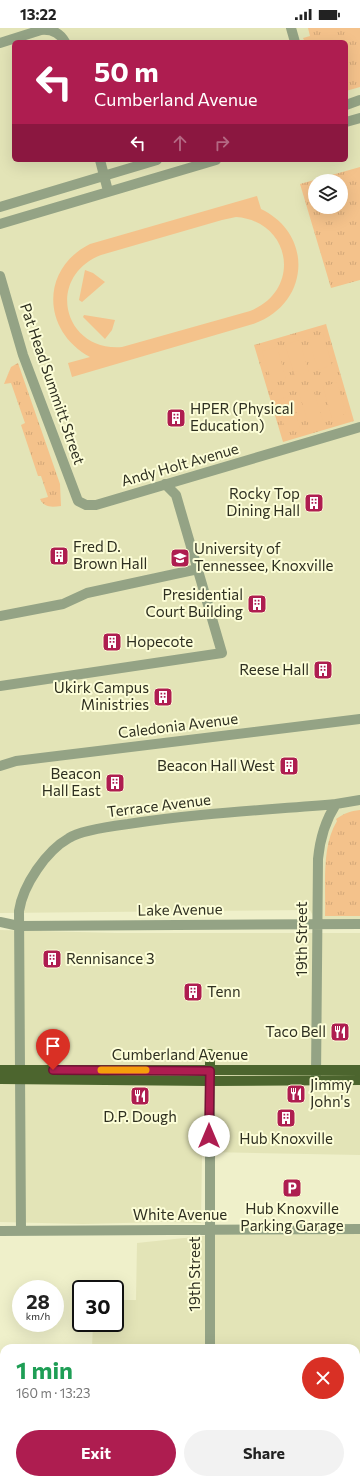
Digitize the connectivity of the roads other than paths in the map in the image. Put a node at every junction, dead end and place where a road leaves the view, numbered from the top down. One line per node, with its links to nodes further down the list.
1 (291, 28): 3 (street)
2 (64, 40): 4 (street)
3 (295, 40)
4 (0, 43)
5 (360, 100): 6 (street)
6 (348, 103)
7 (360, 118): 8 (street)
8 (348, 121)
9 (100, 162): 12 (street)
10 (150, 162): 12 (street)
11 (209, 162): 13 (street)
12 (104, 176): 13 (street); 14 (street)
13 (108, 191): 15 (street)
14 (0, 207)
15 (0, 224)
16 (0, 276): 19 (street, Pat Head Summitt Street)
17 (360, 427): 18 (street, Andy Holt Avenue)
18 (166, 484): 19 (street, Andy Holt Avenue); 20 (street)
19 (78, 501)
20 (198, 569): 21 (street); 22 (street)
21 (0, 616)
22 (0, 686)
23 (360, 719): 24 (street, Caledonia Avenue)
24 (0, 766)
25 (360, 800): 26 (street, Terrace Avenue)
26 (336, 804): 28 (street, 19th Street); 30 (street, Terrace Avenue)
27 (0, 922): 30 (street, Lake Avenue)
28 (317, 924): 29 (street, Lake Avenue); 30 (street, Lake Avenue); 35 (street, 19th Street)
29 (360, 924)
30 (19, 926): 34 (street, Terrace Avenue)
31 (210, 1054): 36 (main road)
32 (0, 1070): 34 (main road, Cumberland Avenue)
33 (360, 1070): 35 (main road, Cumberland Avenue)
34 (21, 1074): 36 (main road, Cumberland Avenue); 37 (main road, Cumberland Avenue); 42 (street, Terrace Avenue)
35 (316, 1075): 36 (main road, Cumberland Avenue); 38 (main road, Cumberland Avenue)
36 (210, 1076): 40 (street, 19th Street)
37 (0, 1079)
38 (360, 1080)
39 (360, 1229): 40 (street, White Avenue)
40 (210, 1230): 42 (street, White Avenue); 43 (street, 19th Street)
41 (0, 1231): 42 (street, White Avenue)
42 (21, 1231)
43 (210, 1344)

